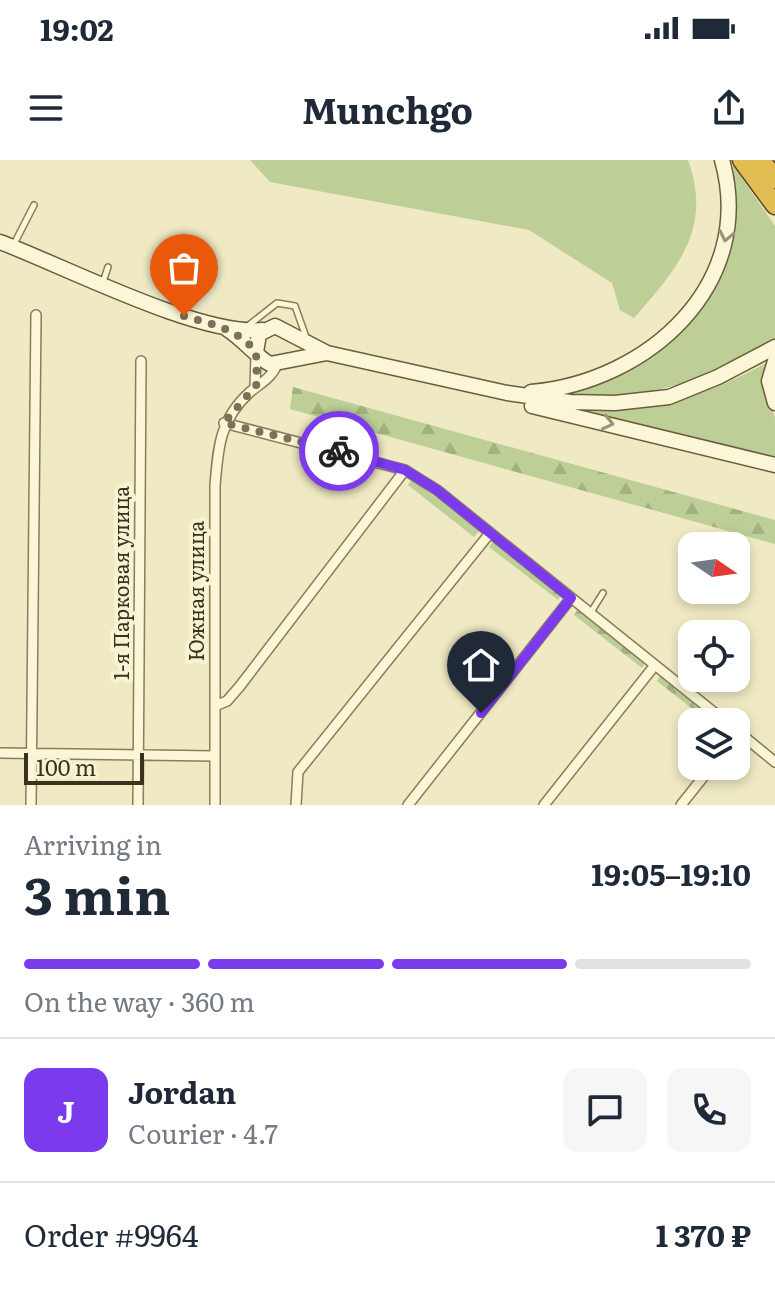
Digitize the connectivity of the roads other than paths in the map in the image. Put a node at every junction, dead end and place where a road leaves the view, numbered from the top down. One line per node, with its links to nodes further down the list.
1 (722, 160): 23 (street, one-way to 23)
2 (742, 160): 6 (highway)
3 (761, 160): 4 (highway)
4 (775, 179)
5 (34, 205): 7 (lane)
6 (775, 205)
7 (6, 244): 9 (street)
8 (108, 267): 9 (lane)
9 (103, 283): 11 (street)
10 (36, 315): 37 (street)
11 (222, 326): 12 (street); 17 (street)
12 (243, 329): 13 (street); 15 (lane)
13 (263, 330): 14 (street); 17 (street)
14 (291, 336): 15 (street); 21 (street)
15 (310, 345): 18 (street)
16 (775, 347): 23 (street)
17 (256, 352): 21 (street); 22 (street)
18 (327, 353): 21 (street); 23 (street)
19 (141, 361): 38 (street, 1-я Парковая улица)
20 (775, 361): 24 (street)
21 (282, 362): 22 (street)
22 (253, 390): 25 (street)
23 (507, 393): 26 (street, one-way to 26)
24 (775, 403)
25 (224, 423): 27 (street); 33 (street, Южная улица)
26 (775, 465)
27 (405, 470): 28 (street); 33 (street)
28 (490, 533): 30 (street); 45 (street)
29 (603, 593): 31 (lane)
30 (571, 598): 31 (street); 46 (street)
31 (591, 612): 32 (street)
32 (655, 665): 34 (street); 47 (street)
33 (215, 706): 39 (street, Южная улица)
34 (709, 708)
35 (750, 743): 40 (street)
36 (0, 753): 37 (street)
37 (32, 753): 38 (street); 42 (street)
38 (139, 755): 39 (street); 43 (street, 1-я Парковая улица)
39 (215, 756): 44 (street, Южная улица)
40 (775, 762)
41 (701, 780): 48 (street)
42 (31, 805)
43 (138, 805)
44 (215, 805)
45 (296, 805)
46 (408, 805)
47 (544, 805)
48 (681, 805)

